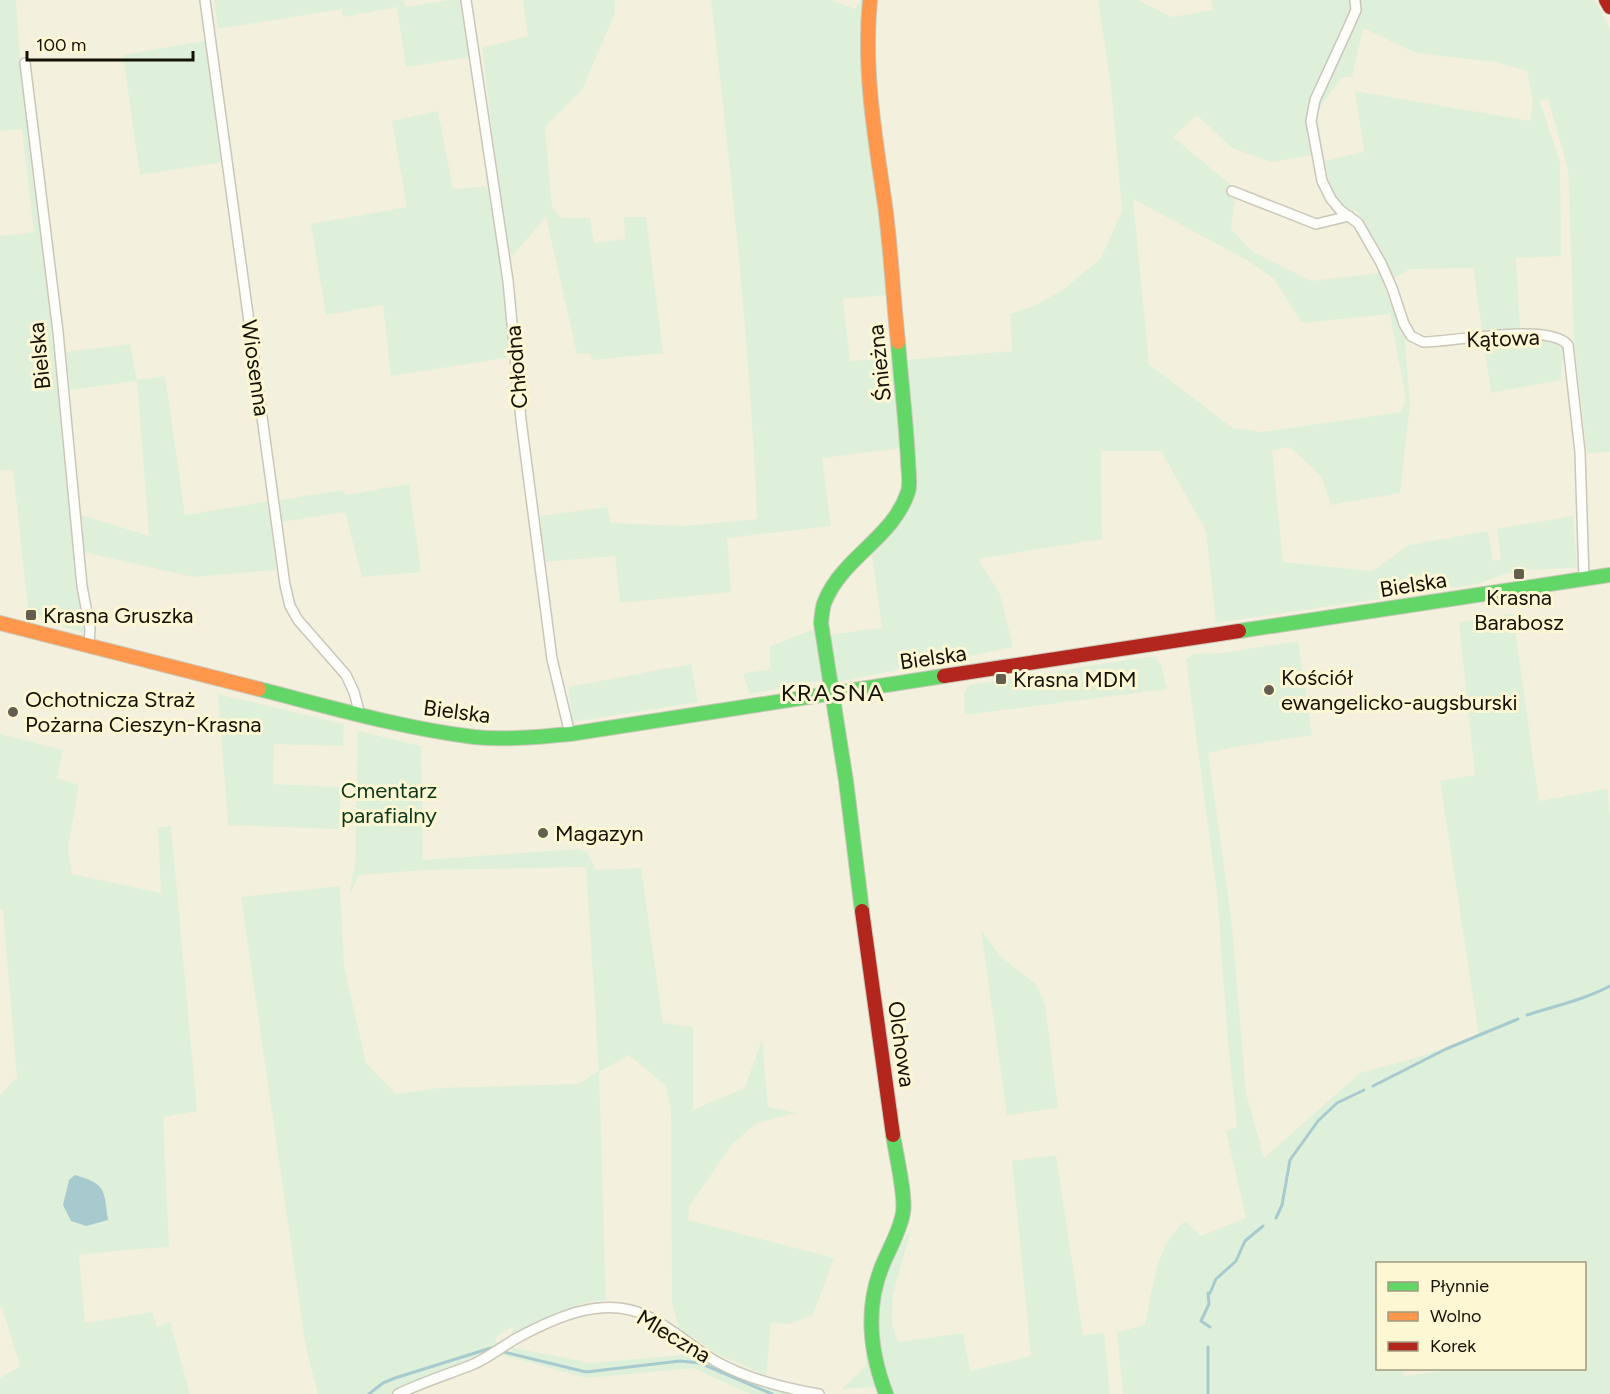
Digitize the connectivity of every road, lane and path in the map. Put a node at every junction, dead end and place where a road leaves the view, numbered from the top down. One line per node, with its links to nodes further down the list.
1 (205, 0): 15 (street, Wiosenna)
2 (466, 0): 16 (street, Chłodna)
3 (870, 0): 14 (main road, Śnieżna)
4 (1355, 0): 9 (street, Kątowa)
5 (1606, 0): 6 (main road)
6 (1610, 8)
7 (25, 63): 13 (street, Bielska)
8 (1232, 191): 9 (street)
9 (1349, 216): 11 (street, Kątowa)
10 (1610, 575): 11 (main road, Bielska)
11 (1584, 579): 14 (main road, Bielska)
12 (0, 623): 13 (main road, Bielska)
13 (89, 645): 15 (main road, Bielska)
14 (831, 693): 16 (main road, Bielska); 19 (main road, Olchowa)
15 (360, 715): 16 (main road, Bielska)
16 (570, 734)
17 (398, 1394): 18 (street, Mleczna)
18 (819, 1394)
19 (886, 1394)

